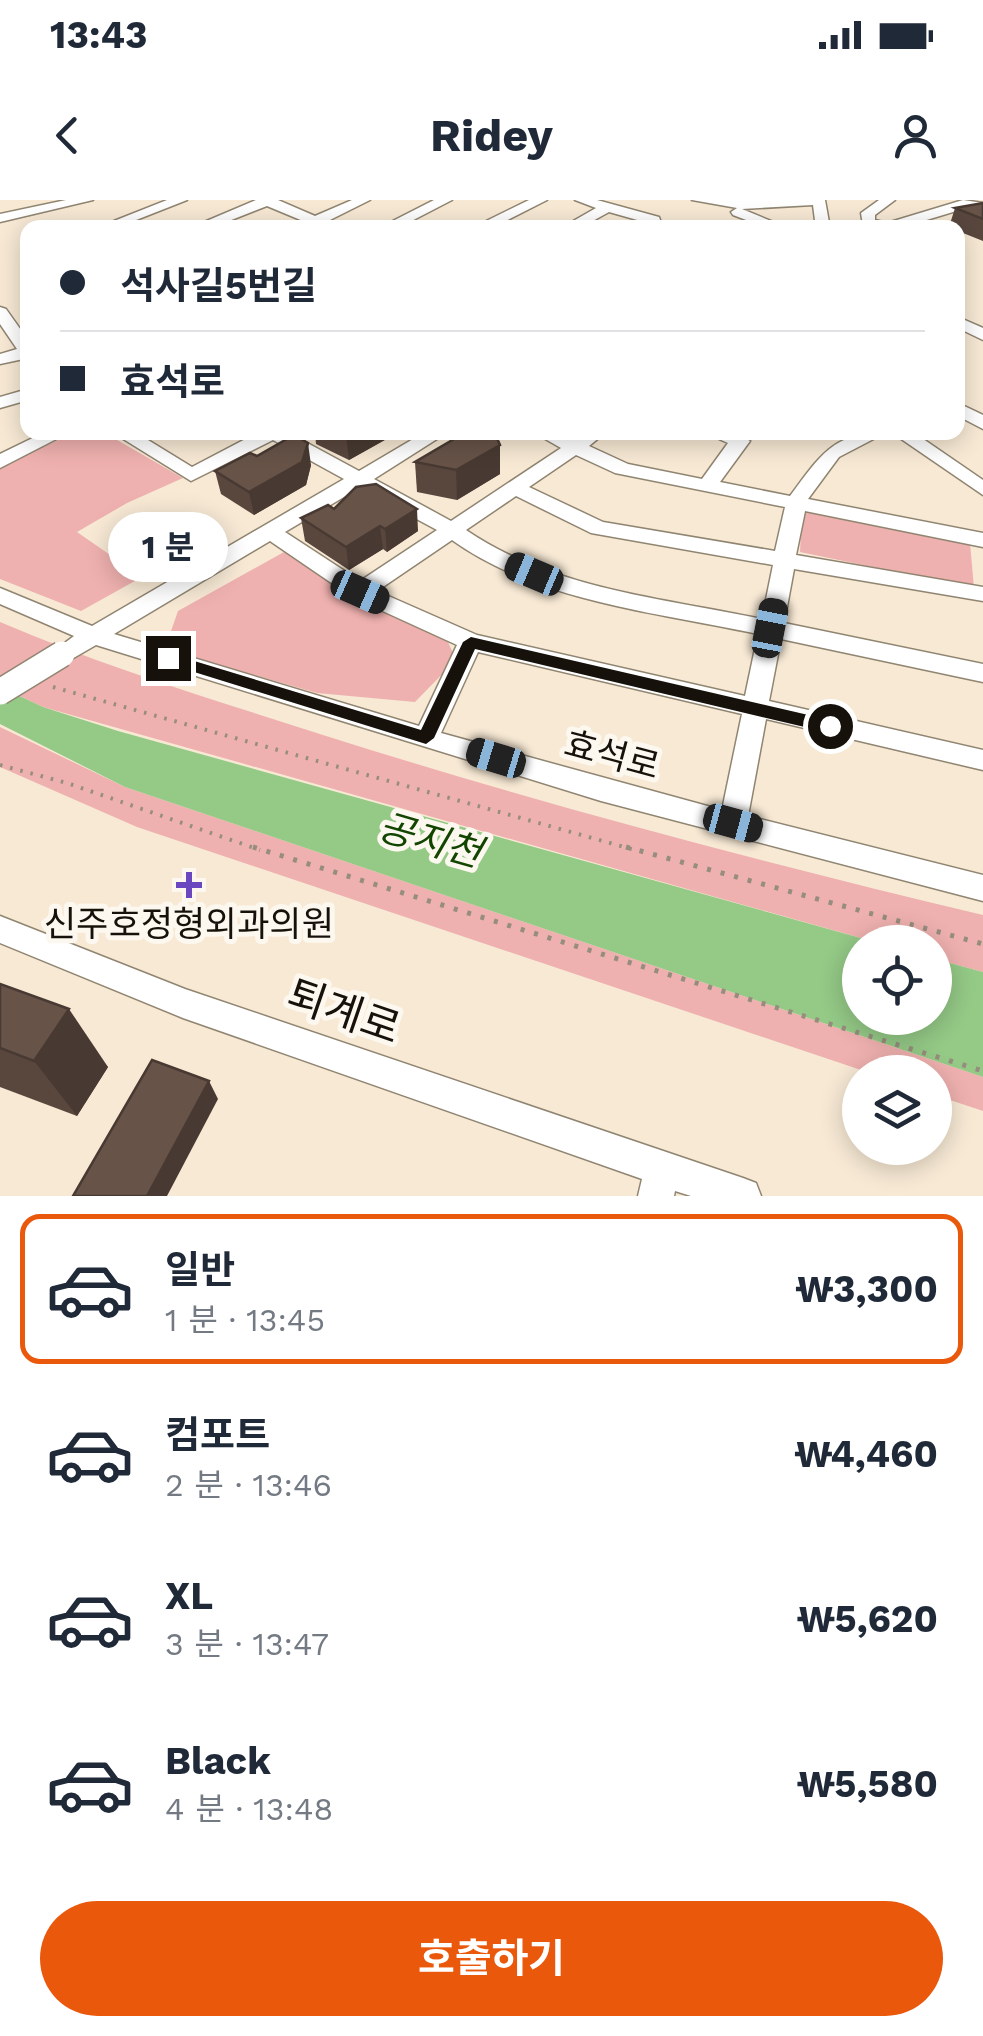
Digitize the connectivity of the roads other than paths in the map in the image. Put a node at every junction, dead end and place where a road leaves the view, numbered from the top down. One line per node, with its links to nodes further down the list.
1 (86, 200): 12 (street)
2 (180, 200): 16 (street)
3 (267, 200): 17 (street); 18 (street)
4 (363, 200): 19 (street)
5 (445, 200): 20 (street)
6 (540, 200): 21 (street)
7 (582, 200): 13 (street)
8 (699, 200): 11 (street); 14 (street)
9 (888, 200): 27 (street)
10 (978, 200): 28 (street)
11 (822, 201): 26 (street)
12 (20, 206): 15 (street)
13 (608, 207): 22 (street); 23 (street)
14 (737, 212): 24 (street); 25 (street)
15 (0, 218)
16 (120, 220)
17 (217, 220)
18 (314, 220)
19 (318, 220)
20 (403, 220)
21 (496, 220)
22 (583, 220)
23 (654, 220)
24 (741, 220)
25 (760, 220)
26 (791, 220)
27 (868, 220)
28 (911, 220)
29 (2, 318): 30 (street)
30 (20, 342)
31 (45, 440): 42 (street)
32 (134, 440): 33 (street)
33 (259, 440)
34 (287, 440): 43 (street)
35 (425, 440): 43 (street)
36 (558, 440): 41 (street)
37 (586, 440): 41 (street)
38 (737, 440): 45 (street)
39 (855, 440): 47 (street)
40 (912, 440): 46 (street)
41 (574, 448): 44 (street); 45 (street)
42 (0, 462)
43 (361, 478): 48 (street); 49 (street)
44 (515, 488): 48 (street); 51 (street)
45 (705, 488): 47 (street)
46 (983, 489)
47 (796, 502): 50 (street); 51 (street)
48 (451, 528): 52 (street); 55 (street)
49 (270, 532): 52 (street); 56 (street)
50 (983, 540)
51 (784, 558): 54 (street); 55 (street)
52 (360, 592): 57 (street)
53 (0, 594): 56 (street, 효석로)
54 (983, 594)
55 (770, 628): 58 (street); 60 (street)
56 (94, 636): 59 (street, bridge); 61 (street, 효석로)
57 (471, 642): 60 (street); 61 (street)
58 (983, 673)
59 (0, 692)
60 (754, 710): 62 (street); 63 (street)
61 (426, 738): 63 (street, 효석로)
62 (983, 760)
63 (733, 823): 64 (street, 효석로)
64 (983, 888)
65 (0, 929): 66 (street, 퇴계로)
66 (659, 1182): 67 (street, 퇴계로)
67 (742, 1196)

